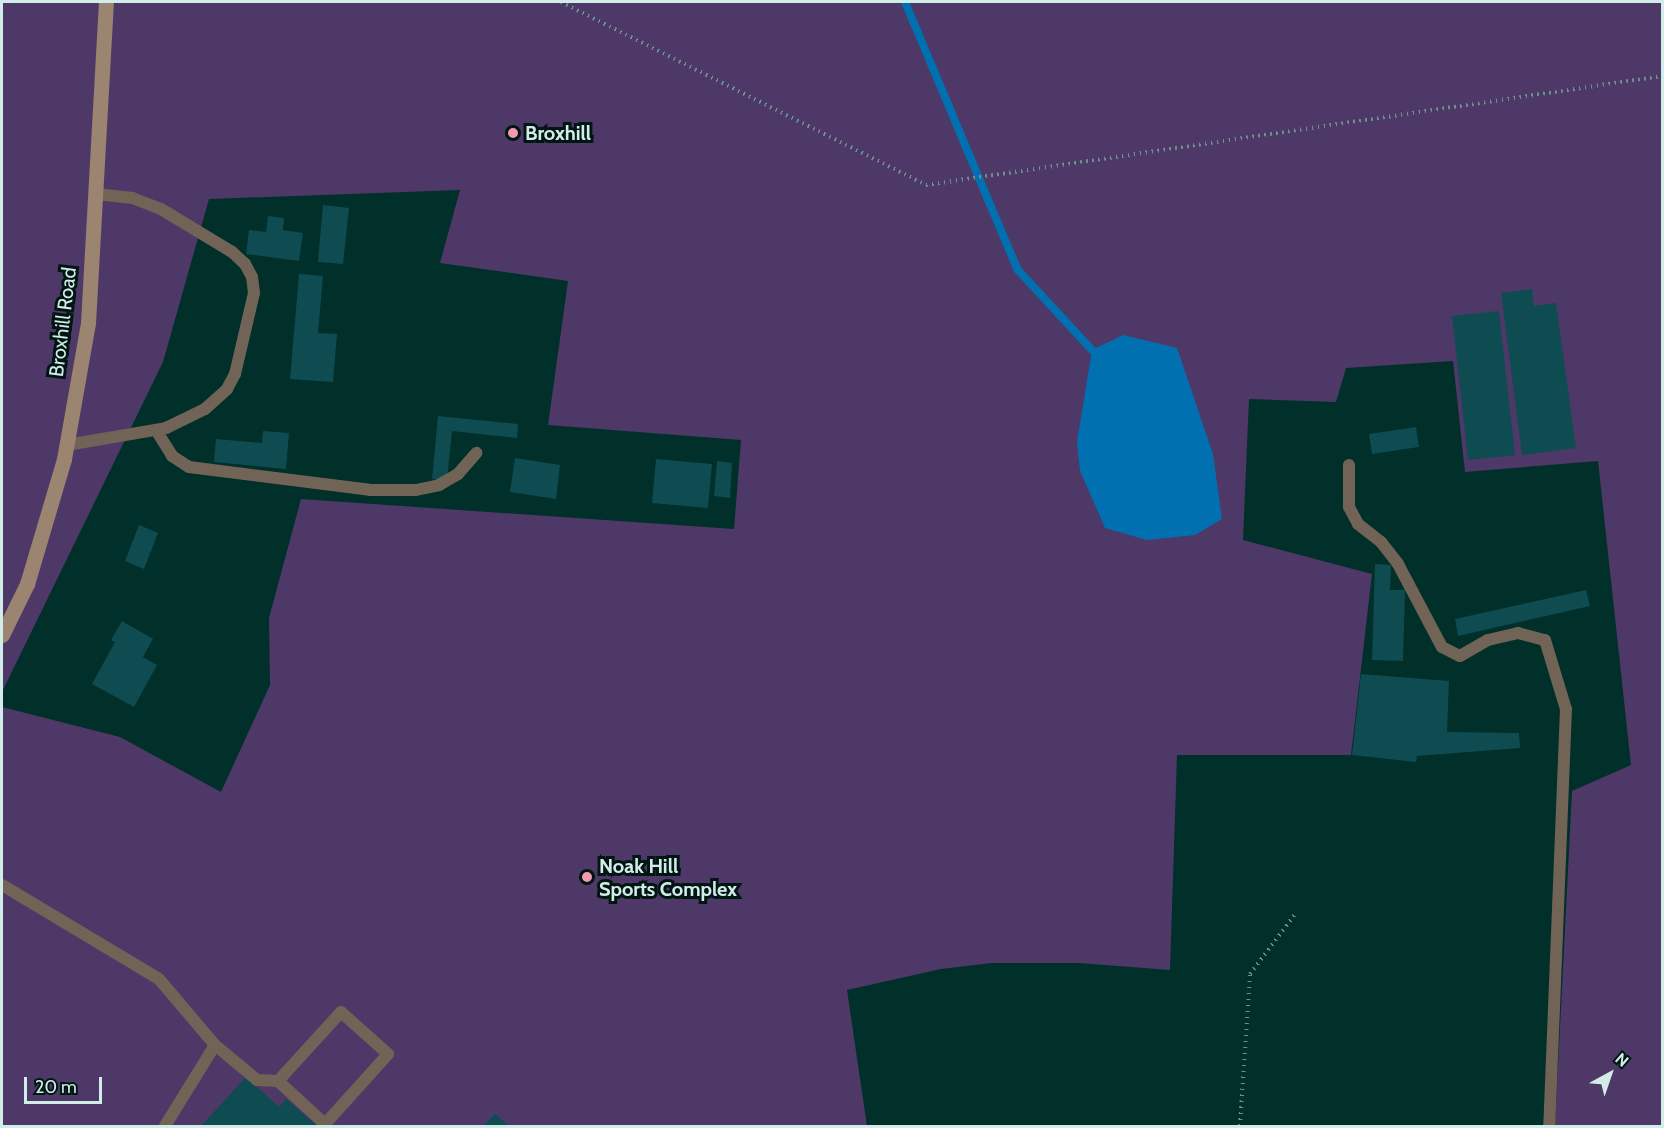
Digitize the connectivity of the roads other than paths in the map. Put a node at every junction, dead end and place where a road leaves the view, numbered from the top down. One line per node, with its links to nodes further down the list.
1 (106, 2): 2 (street, Broxhill Road)
2 (95, 194): 3 (lane); 4 (street, Broxhill Road)
3 (156, 430): 4 (lane); 5 (lane)
4 (67, 445): 7 (street, Broxhill Road)
5 (476, 453)
6 (1349, 465): 12 (lane)
7 (2, 634)
8 (2, 885): 9 (lane)
9 (215, 1045): 10 (lane); 11 (lane)
10 (278, 1082): 10 (lane)
11 (165, 1126)
12 (1548, 1126)

